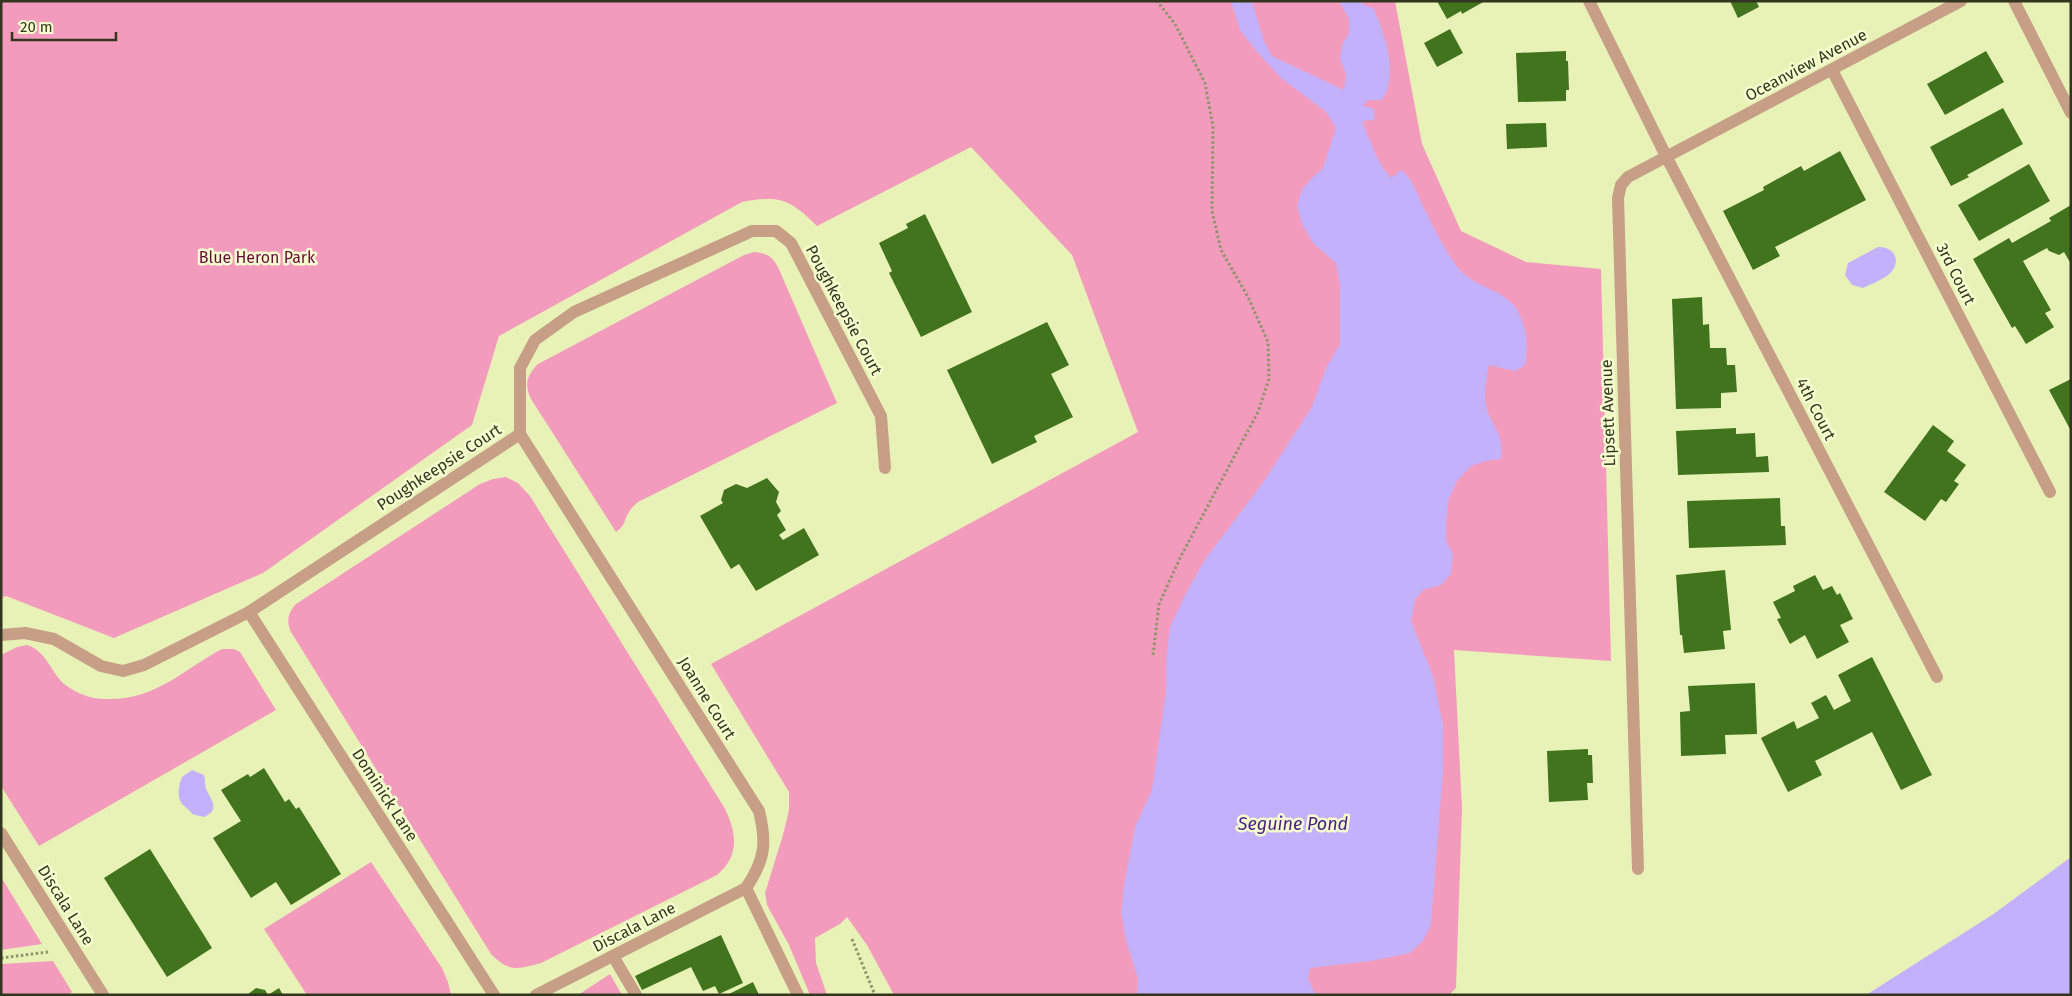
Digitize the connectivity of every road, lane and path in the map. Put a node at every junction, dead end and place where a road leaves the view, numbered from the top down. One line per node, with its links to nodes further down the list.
1 (1157, 1): 13 (path)
2 (1589, 1): 7 (street)
3 (1961, 1): 5 (street, Oceanview Avenue)
4 (2014, 1): 6 (street)
5 (1832, 70): 7 (street, Oceanview Avenue); 10 (street, 3rd Court)
6 (2071, 113)
7 (1666, 156): 14 (street, 4th Court); 16 (street, Lipsett Avenue)
8 (520, 434): 9 (street, Poughkeepsie Court); 11 (street, Poughkeepsie Court); 17 (street, Joanne Court)
9 (885, 468)
10 (2050, 492)
11 (249, 612): 12 (street, Poughkeepsie Court); 23 (street, Dominick Lane)
12 (1, 635)
13 (1153, 654)
14 (1937, 677)
15 (1, 833): 19 (street, Discala Lane)
16 (1638, 868)
17 (746, 888): 20 (street, Discala Lane); 26 (street)
18 (852, 940): 27 (path)
19 (73, 947): 21 (path); 22 (street, Discala Lane)
20 (613, 956): 24 (street, Discala Lane); 25 (street)
21 (1, 958)
22 (103, 995)
23 (494, 995)
24 (536, 995)
25 (636, 995)
26 (798, 995)
27 (875, 995)

